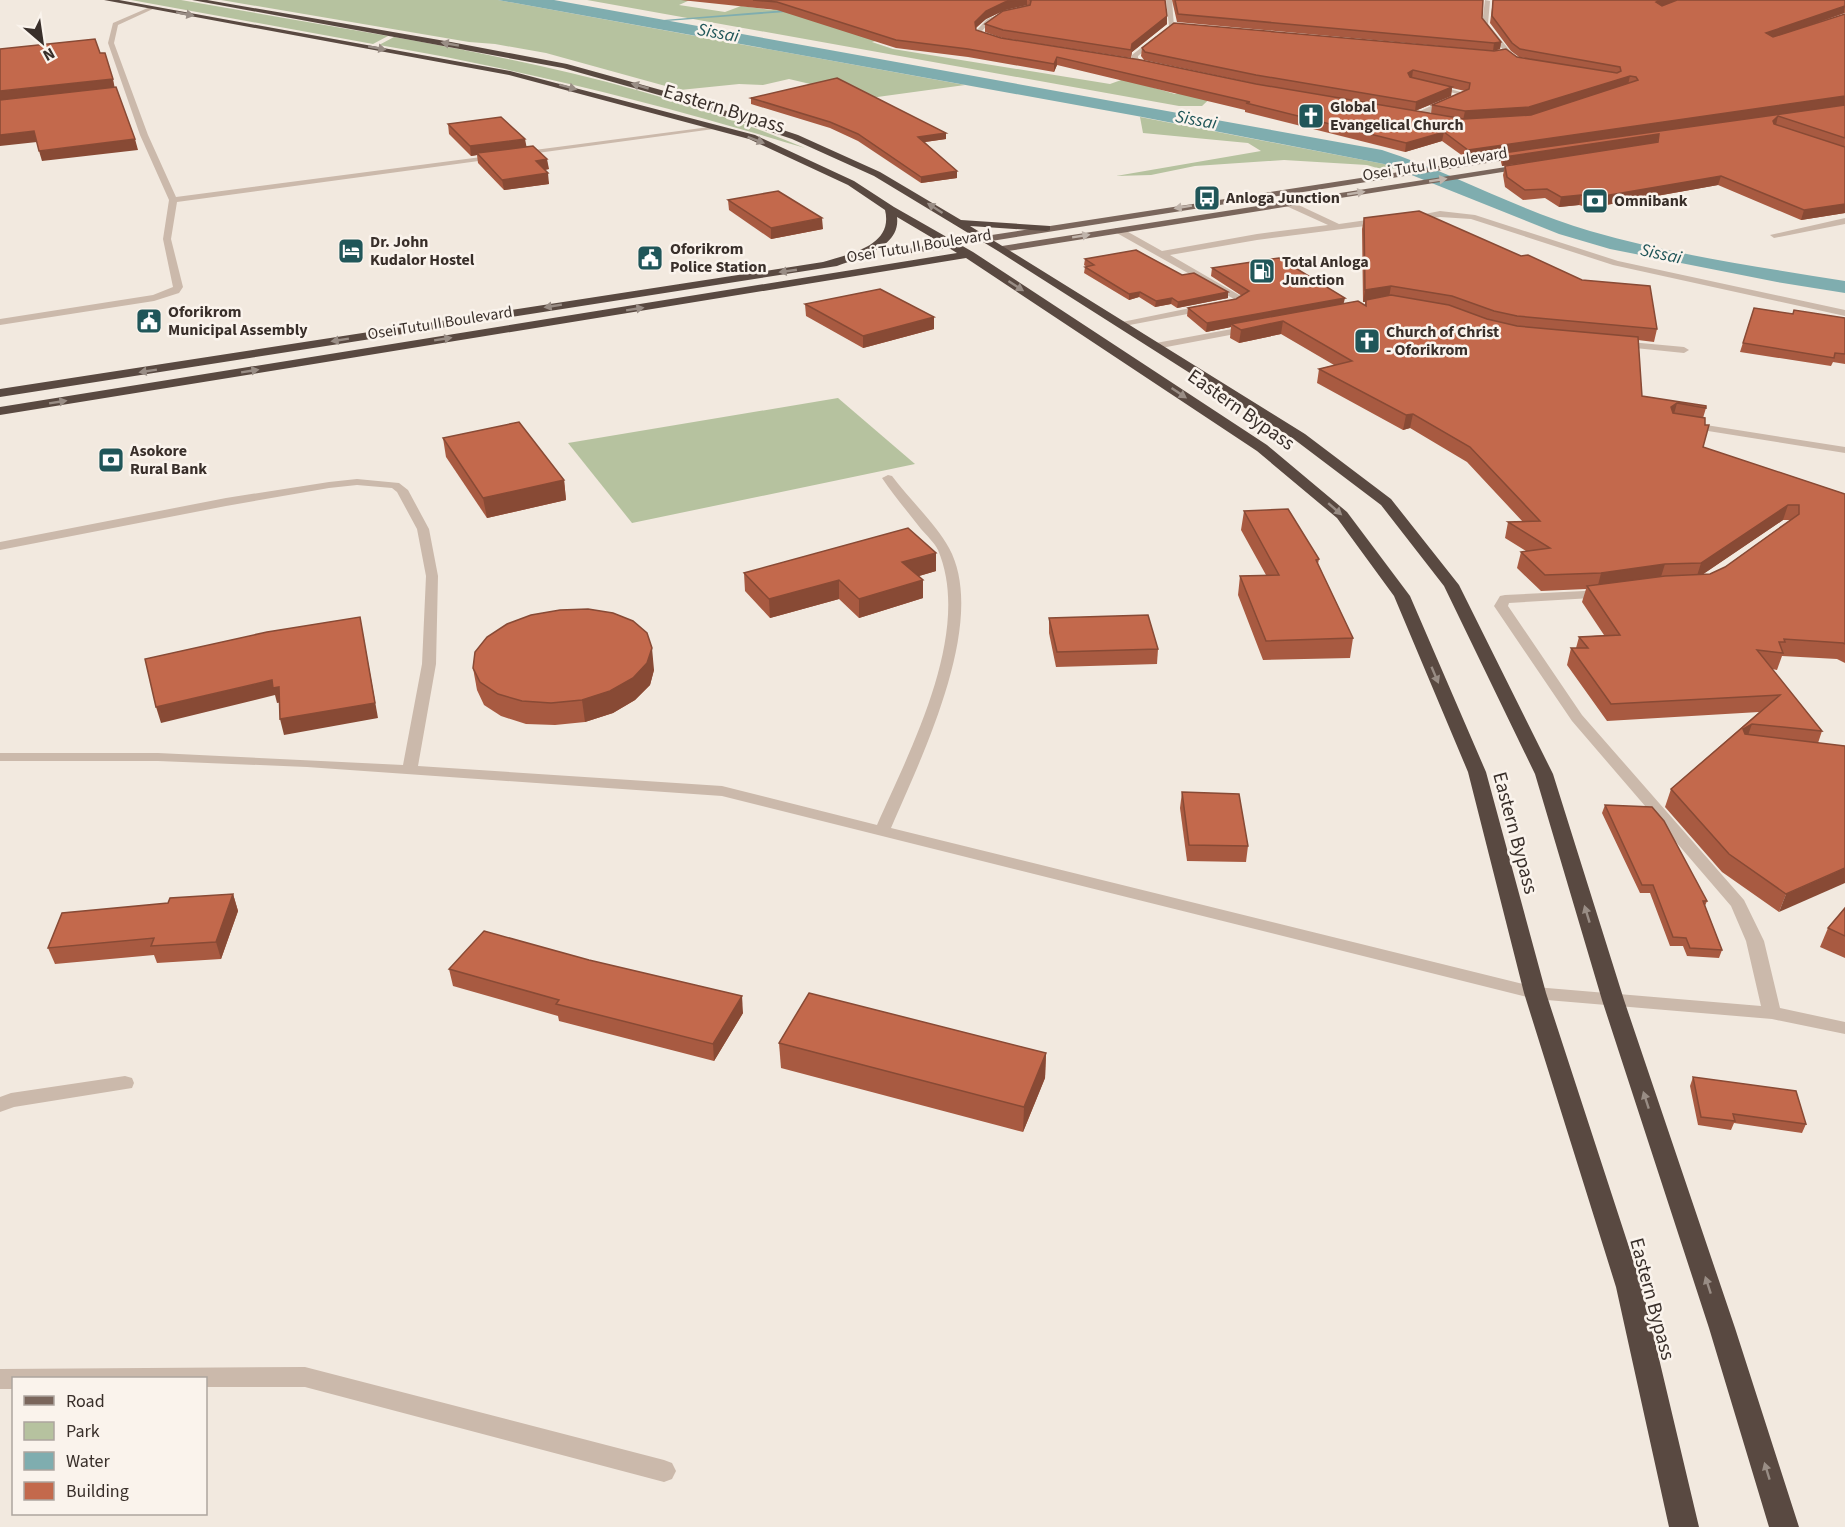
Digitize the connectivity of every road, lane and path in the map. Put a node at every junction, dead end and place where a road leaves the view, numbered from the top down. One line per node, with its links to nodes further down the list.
1 (107, 0): 6 (highway, Eastern Bypass)
2 (195, 0): 30 (highway, Eastern Bypass, one-way to 2)
3 (1168, 0): 8 (street)
4 (1484, 0): 5 (street); 11 (street)
5 (1497, 1)
6 (152, 8): 18 (street); 23 (highway, Eastern Bypass, one-way to 23)
7 (1018, 10): 10 (street)
8 (1172, 26): 9 (street); 14 (street)
9 (1184, 27)
10 (1001, 42)
11 (1506, 53): 12 (street); 15 (street)
12 (1498, 55)
13 (1130, 62): 14 (street)
14 (1141, 64): 16 (street)
15 (1527, 64)
16 (1164, 68)
17 (1421, 84): 21 (street)
18 (128, 92): 19 (street); 26 (street)
19 (116, 94)
20 (1405, 115): 21 (street)
21 (1414, 117): 22 (street)
22 (1434, 120)
23 (717, 128): 26 (street); 28 (highway, Eastern Bypass, one-way to 28)
24 (1530, 154): 34 (main road, Osei Tutu II Boulevard, one-way to 34)
25 (1532, 165): 27 (main road, Osei Tutu II Boulevard, one-way to 25)
26 (173, 200): 44 (street)
27 (1287, 203): 33 (street); 35 (main road, Osei Tutu II Boulevard)
28 (890, 209): 38 (highway, Eastern Bypass); 42 (highway)
29 (1401, 219): 43 (street)
30 (952, 220): 34 (highway); 37 (highway, Eastern Bypass)
31 (1390, 220): 33 (street)
32 (1845, 221): 36 (street)
33 (1337, 226): 41 (street)
34 (1046, 228): 37 (main road, Osei Tutu II Boulevard)
35 (1118, 230): 39 (main road, Osei Tutu II Boulevard, one-way to 35); 41 (street)
36 (1774, 235)
37 (985, 239): 38 (highway, Osei Tutu II Boulevard); 39 (highway, Eastern Bypass)
38 (949, 244): 40 (highway, Eastern Bypass); 42 (highway, Osei Tutu II Boulevard)
39 (1002, 249): 40 (highway, Osei Tutu II Boulevard); 45 (highway, Eastern Bypass)
40 (967, 254): 51 (highway, Osei Tutu II Boulevard, one-way to 40); 60 (highway, Eastern Bypass, one-way to 60)
41 (1162, 254): 45 (street)
42 (826, 265): 50 (highway, Osei Tutu II Boulevard, one-way to 50)
43 (1845, 313)
44 (0, 322)
45 (1122, 325): 48 (highway, Eastern Bypass)
46 (1257, 327): 48 (street)
47 (1605, 342): 49 (street)
48 (1156, 346): 61 (highway, Eastern Bypass, one-way to 48)
49 (1684, 350)
50 (0, 393)
51 (0, 411)
52 (1673, 423): 53 (street)
53 (1845, 450)
54 (888, 478): 59 (street)
55 (0, 546): 58 (street)
56 (1618, 592): 62 (street)
57 (0, 757): 58 (street)
58 (410, 770): 59 (street)
59 (882, 831): 60 (street)
60 (1535, 993): 61 (street); 68 (highway, Eastern Bypass)
61 (1613, 1000): 62 (street); 69 (highway, Eastern Bypass, one-way to 61)
62 (1772, 1013): 63 (street)
63 (1845, 1028)
64 (125, 1083): 65 (street)
65 (0, 1106)
66 (207, 1378): 67 (street)
67 (664, 1470)
68 (1684, 1527)
69 (1784, 1527)

